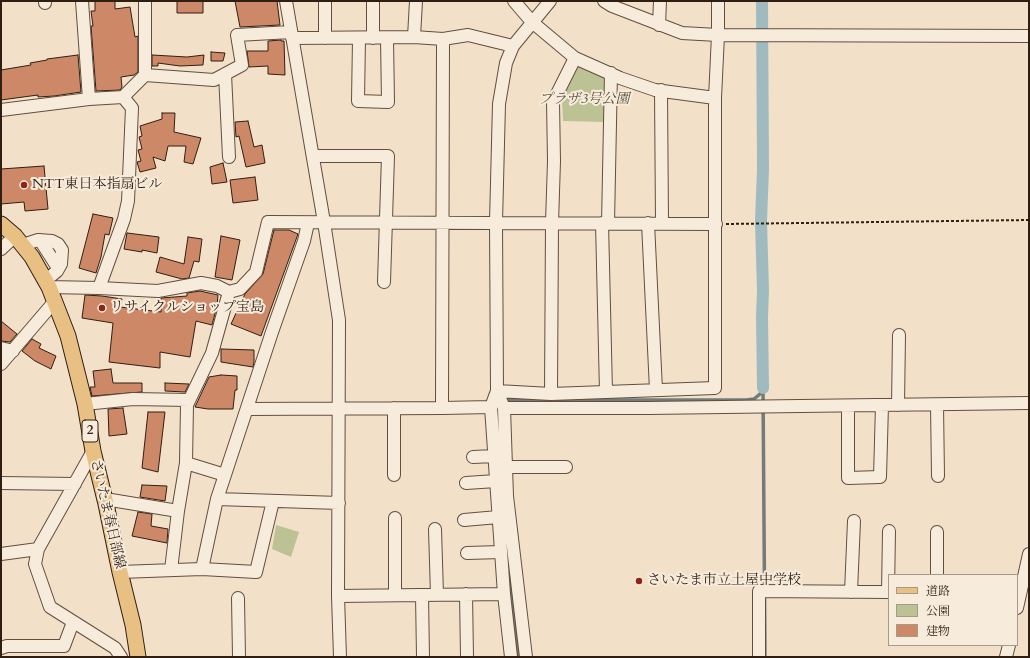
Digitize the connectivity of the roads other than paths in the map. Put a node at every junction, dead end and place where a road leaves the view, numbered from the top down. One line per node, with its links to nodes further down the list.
1 (82, 1): 31 (street)
2 (145, 1): 27 (street)
3 (286, 1): 14 (street)
4 (325, 1): 17 (street)
5 (373, 1): 19 (street)
6 (416, 1): 21 (street)
7 (514, 1): 12 (street)
8 (550, 1): 12 (street)
9 (604, 1): 13 (street)
10 (660, 1): 13 (street)
11 (718, 1): 15 (street)
12 (532, 22): 23 (street); 24 (street)
13 (659, 24): 15 (street)
14 (292, 35): 17 (street); 26 (street); 33 (street)
15 (718, 35): 16 (street); 30 (street)
16 (1029, 36)
17 (324, 38): 18 (street)
18 (359, 38): 19 (street); 20 (street)
19 (373, 38): 20 (street)
20 (387, 38): 21 (street)
21 (414, 38): 22 (street)
22 (443, 39): 23 (street); 37 (street)
23 (513, 46): 38 (street)
24 (575, 58): 25 (street); 40 (street)
25 (611, 73): 28 (street); 41 (street)
26 (225, 74): 27 (street); 34 (street)
27 (145, 75): 29 (street)
28 (661, 90): 30 (street); 43 (street)
29 (123, 97): 31 (street); 50 (street)
30 (715, 98): 45 (street)
31 (89, 99): 32 (street)
32 (1, 110)
33 (313, 156): 35 (street); 36 (street)
34 (229, 157)
35 (324, 222): 36 (street); 39 (street); 68 (street)
36 (385, 222): 37 (street); 48 (street)
37 (443, 222): 38 (street); 70 (street)
38 (496, 222): 40 (street); 57 (street)
39 (308, 223): 51 (street); 72 (street)
40 (552, 223): 41 (street); 59 (street)
41 (605, 223): 42 (street); 58 (street)
42 (648, 223): 43 (street); 56 (street)
43 (662, 223): 45 (street)
44 (1, 224): 46 (main road, さいたま春日部線 / 2)
45 (716, 224): 56 (street)
46 (19, 240): 47 (street); 49 (main road, さいたま春日部線 / 2); 49 (street)
47 (1, 249)
48 (384, 282)
49 (47, 284): 50 (street); 52 (main road, さいたま春日部線 / 2)
50 (99, 288): 51 (street)
51 (229, 292): 60 (street)
52 (55, 301): 54 (street); 62 (main road, さいたま春日部線 / 2)
53 (899, 335): 65 (street)
54 (7, 350): 55 (street)
55 (1, 364)
56 (656, 390): 58 (street)
57 (497, 391): 59 (street); 67 (street); 71 (street)
58 (606, 392): 59 (street)
59 (551, 394)
60 (189, 400): 62 (street); 76 (street)
61 (1029, 403): 63 (street)
62 (85, 404): 73 (main road, さいたま春日部線 / 2)
63 (937, 404): 65 (street); 81 (street)
64 (882, 405): 65 (street); 66 (street); 66 (street)
65 (898, 405)
66 (848, 406): 71 (street)
67 (491, 407): 70 (street); 74 (street)
68 (339, 408): 69 (street); 72 (street); 89 (street)
69 (394, 408): 70 (street); 79 (street)
70 (442, 408)
71 (504, 408): 77 (street)
72 (247, 409): 80 (street)
73 (93, 451): 85 (street); 86 (main road, さいたま春日部線 / 2)
74 (494, 456): 75 (street); 82 (street)
75 (473, 457)
76 (186, 463): 80 (street); 90 (street)
77 (506, 467): 78 (street); 129 (street)
78 (566, 467)
79 (394, 475)
80 (225, 476): 87 (street)
81 (938, 476)
82 (496, 481): 84 (street); 91 (street)
83 (1, 483): 85 (street)
84 (466, 483)
85 (75, 484): 98 (street)
86 (105, 499): 90 (street); 105 (main road, さいたま春日部線 / 2)
87 (217, 499): 88 (street); 103 (street)
88 (273, 501): 89 (street); 103 (street)
89 (339, 503): 116 (street)
90 (178, 511): 104 (street)
91 (498, 517): 93 (street); 99 (street)
92 (395, 518): 113 (street)
93 (464, 520)
94 (854, 522): 108 (street)
95 (435, 529): 115 (street)
96 (889, 531): 106 (street)
97 (937, 532): 107 (street)
98 (38, 549): 101 (street); 119 (street)
99 (501, 552): 100 (street); 112 (street)
100 (468, 553)
101 (1, 554)
102 (1029, 554): 110 (street)
103 (202, 569): 104 (street)
104 (171, 570): 105 (street)
105 (120, 572): 123 (main road, さいたま春日部線 / 2)
106 (889, 574)
107 (937, 574)
108 (851, 592): 109 (street); 130 (street)
109 (888, 592)
110 (1022, 593): 118 (street)
111 (466, 594): 112 (street); 115 (street); 127 (street)
112 (504, 594): 128 (street)
113 (395, 595): 114 (street); 116 (street)
114 (422, 595): 115 (street); 126 (street)
115 (437, 595)
116 (338, 596): 125 (street)
117 (238, 598): 124 (street)
118 (1018, 605)
119 (73, 622): 121 (street); 122 (street)
120 (1009, 646): 131 (street)
121 (1, 648)
122 (121, 657)
123 (138, 657)
124 (239, 657)
125 (340, 657)
126 (423, 657)
127 (467, 657)
128 (511, 657)
129 (526, 657)
130 (759, 657)
131 (1006, 657)

